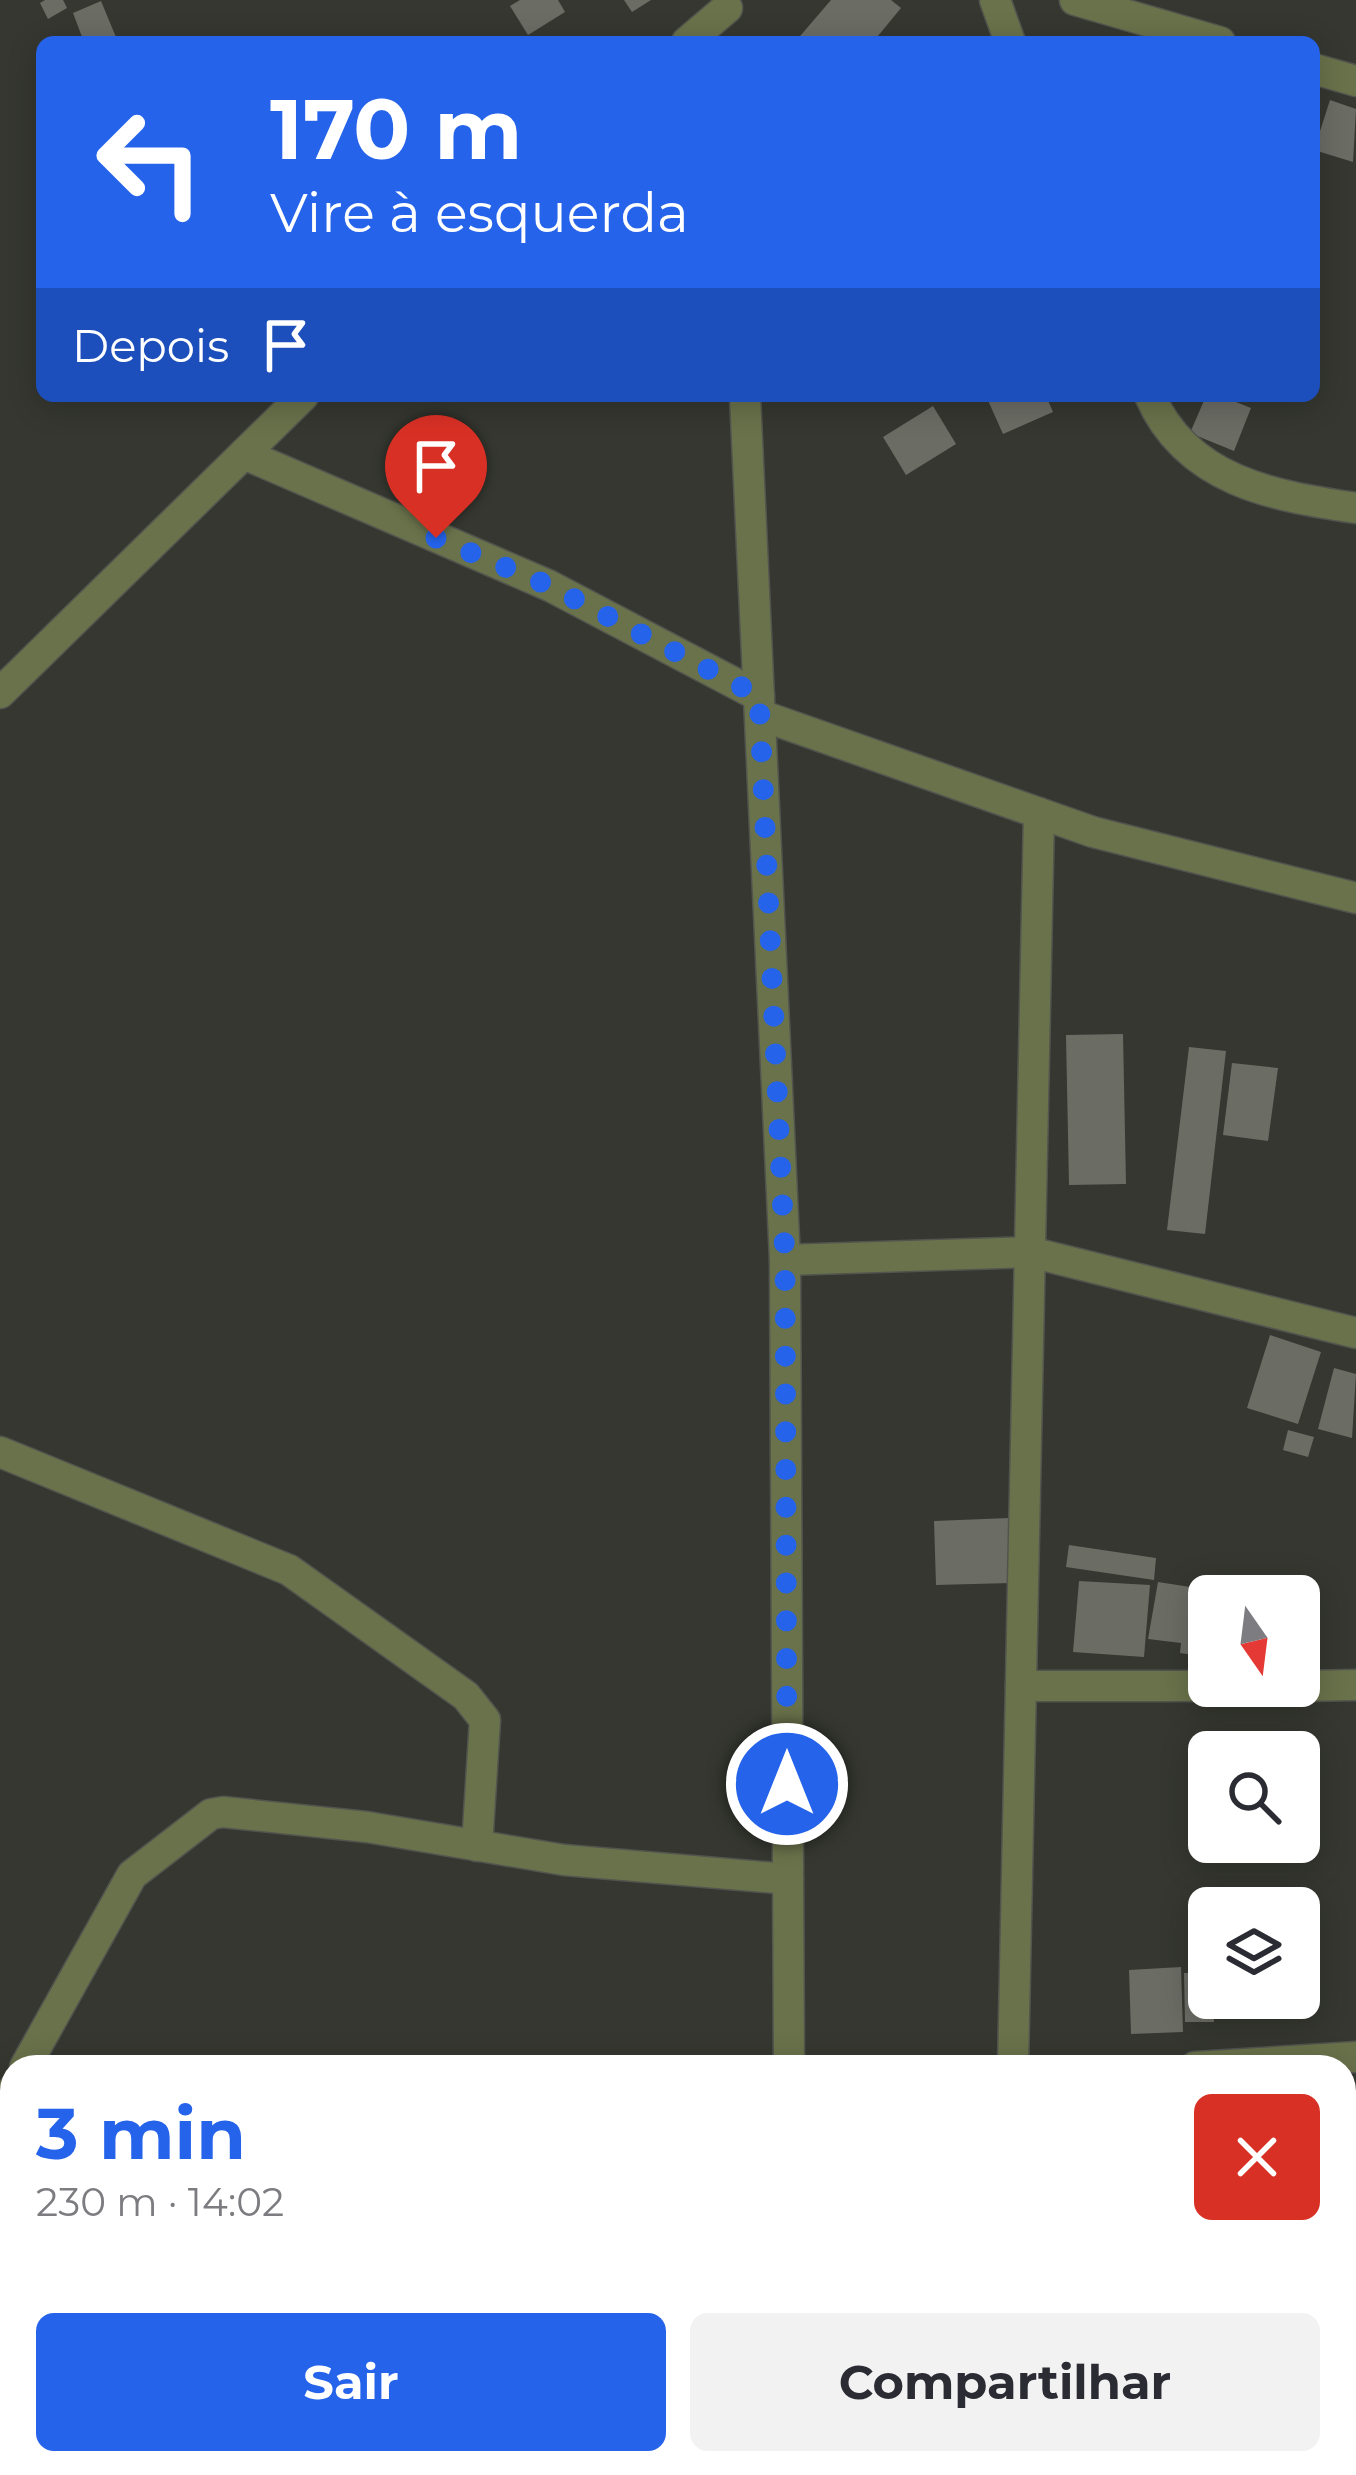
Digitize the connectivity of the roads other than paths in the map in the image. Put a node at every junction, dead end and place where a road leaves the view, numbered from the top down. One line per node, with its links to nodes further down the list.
1 (995, 0): 6 (street)
2 (1075, 0): 7 (street)
3 (727, 4): 4 (street); 5 (street)
4 (693, 36)
5 (729, 36)
6 (1008, 36)
7 (1199, 36)
8 (1320, 71): 9 (street)
9 (1356, 81)
10 (297, 402): 13 (street)
11 (745, 402): 16 (street)
12 (1153, 402): 14 (street)
13 (244, 454): 15 (street); 16 (street)
14 (1356, 508)
15 (0, 693)
16 (759, 706): 17 (street); 20 (street)
17 (1039, 813): 18 (street); 19 (street)
18 (1356, 898)
19 (1030, 1252): 20 (street); 21 (street); 25 (street)
20 (785, 1260): 28 (street)
21 (1356, 1334)
22 (0, 1452): 27 (street)
23 (1320, 1685): 24 (street)
24 (1356, 1685)
25 (1021, 1686): 26 (street); 31 (street)
26 (1188, 1686)
27 (477, 1846): 28 (street); 29 (street)
28 (788, 1880): 30 (street)
29 (32, 2055)
30 (788, 2055)
31 (1013, 2055)

